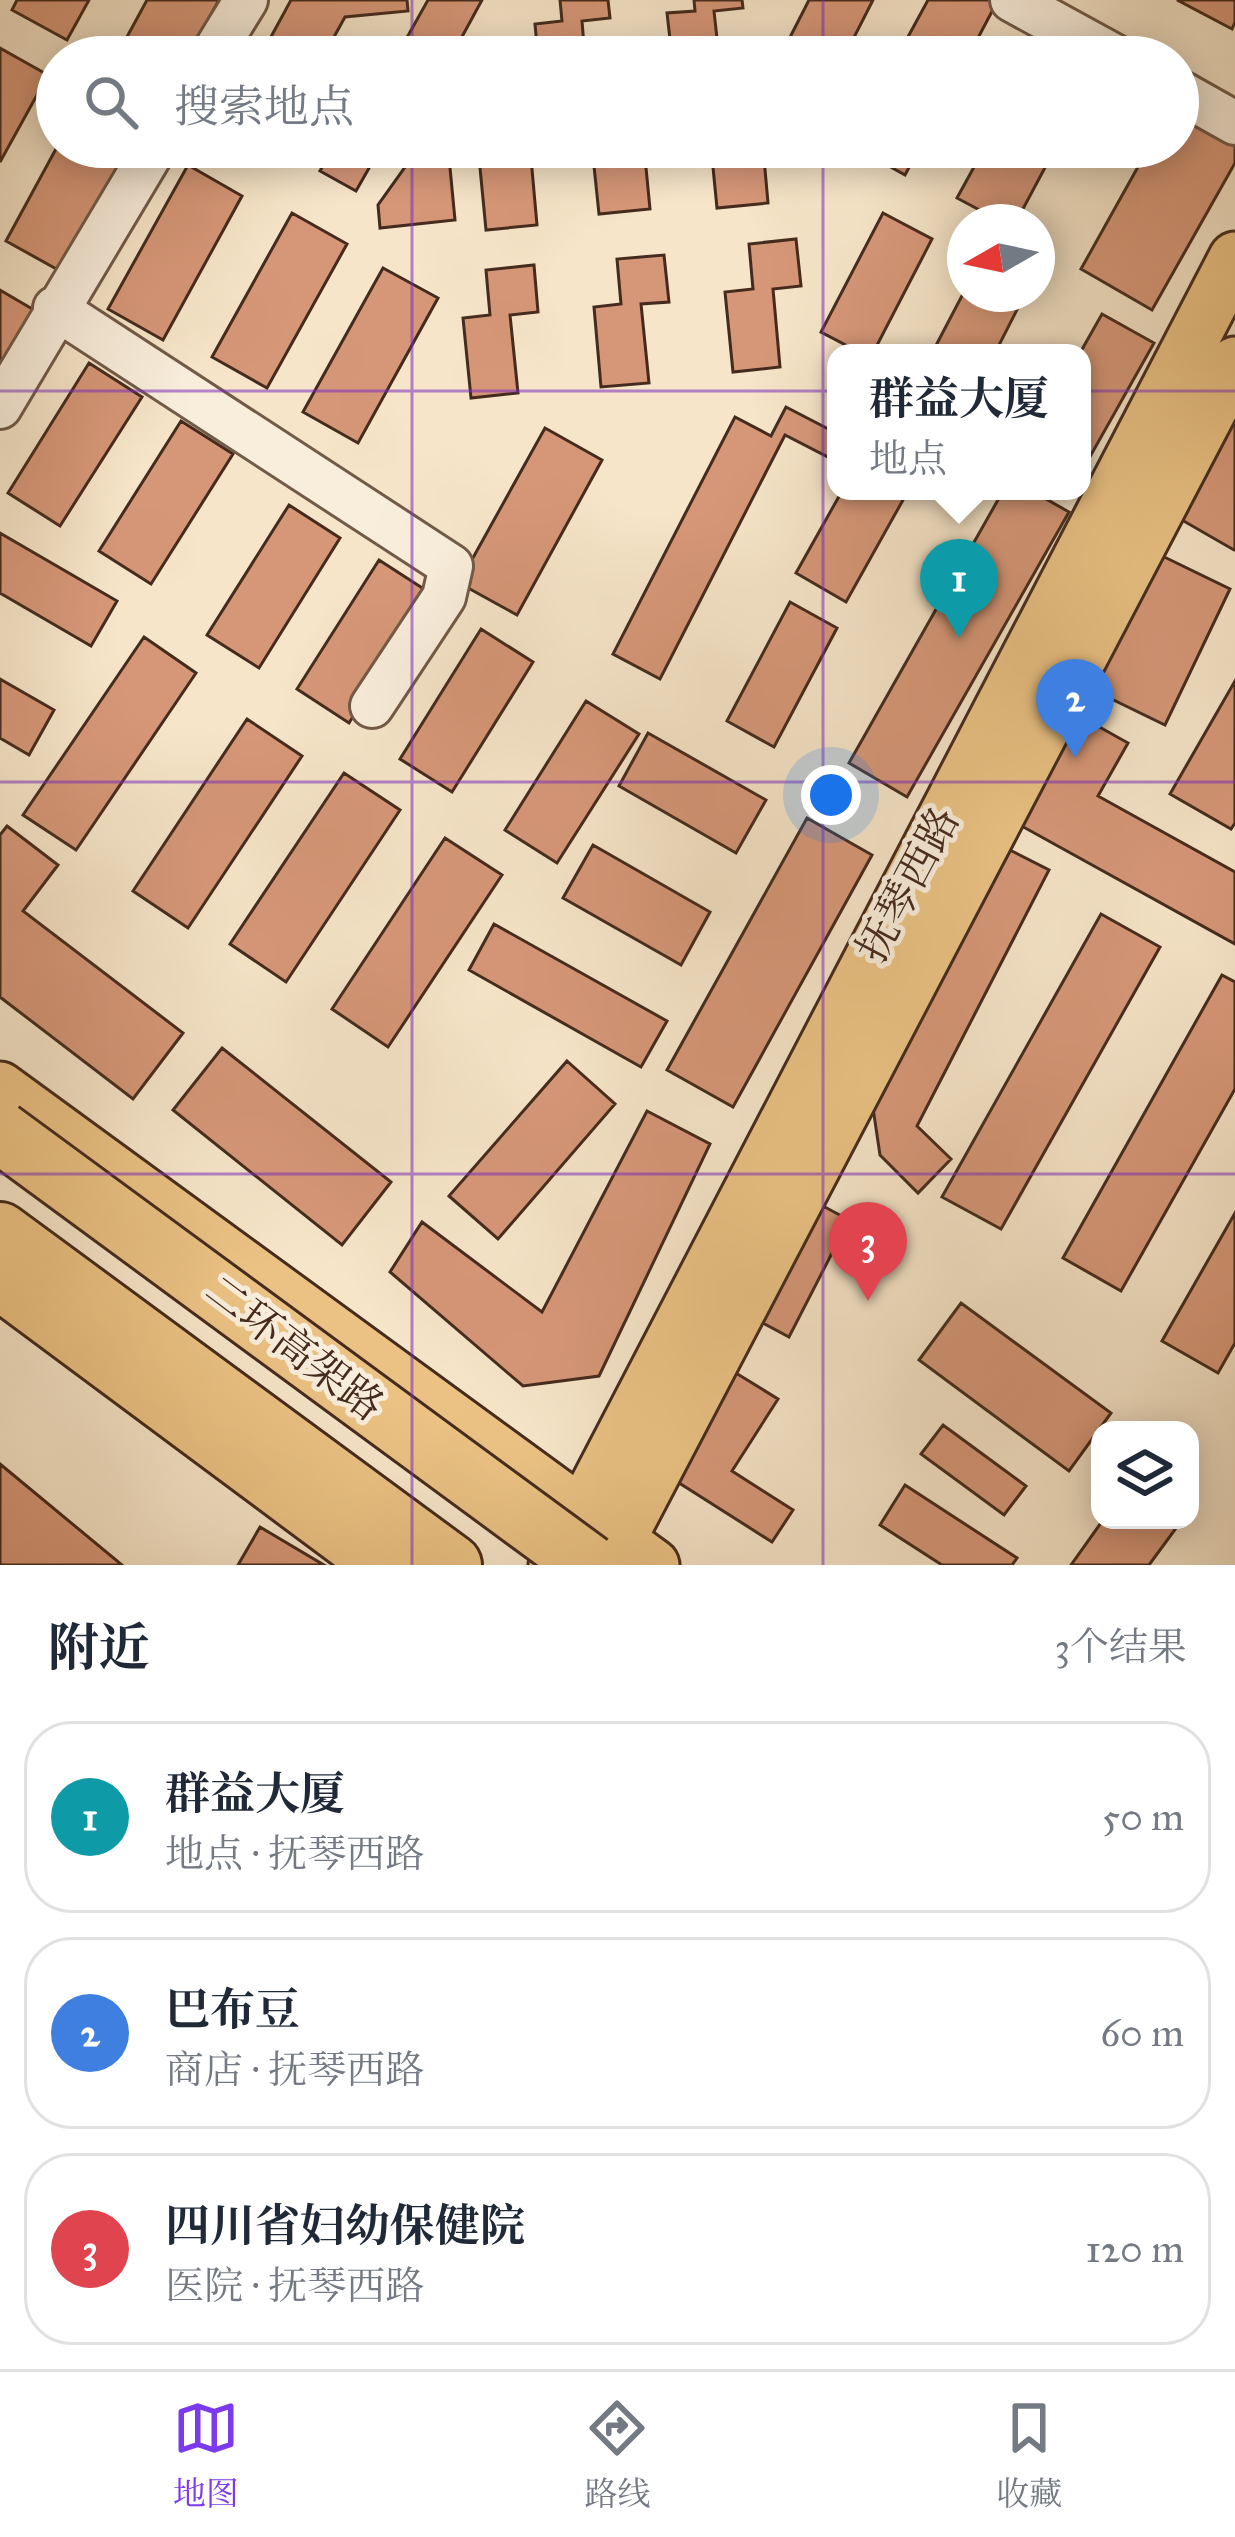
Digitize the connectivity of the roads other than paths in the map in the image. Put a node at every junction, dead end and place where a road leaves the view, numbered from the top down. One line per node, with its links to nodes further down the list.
1 (246, 0): 3 (street)
2 (1012, 0): 4 (street)
3 (224, 36)
4 (1077, 36)
5 (1199, 103): 6 (street)
6 (1235, 123)
7 (142, 168): 9 (street)
8 (1235, 258): 17 (main road, 抚琴西路)
9 (55, 308): 11 (street); 12 (street)
10 (1235, 363): 17 (main road, 抚琴西路)
11 (0, 407)
12 (372, 706)
13 (0, 1088): 17 (main road)
14 (0, 1132): 17 (highway, 二环高架路, bridge)
15 (0, 1233): 19 (highway, 二环高架路)
16 (0, 1284): 18 (main road)
17 (609, 1549): 20 (main road)
18 (378, 1565)
19 (452, 1565)
20 (555, 1565)

